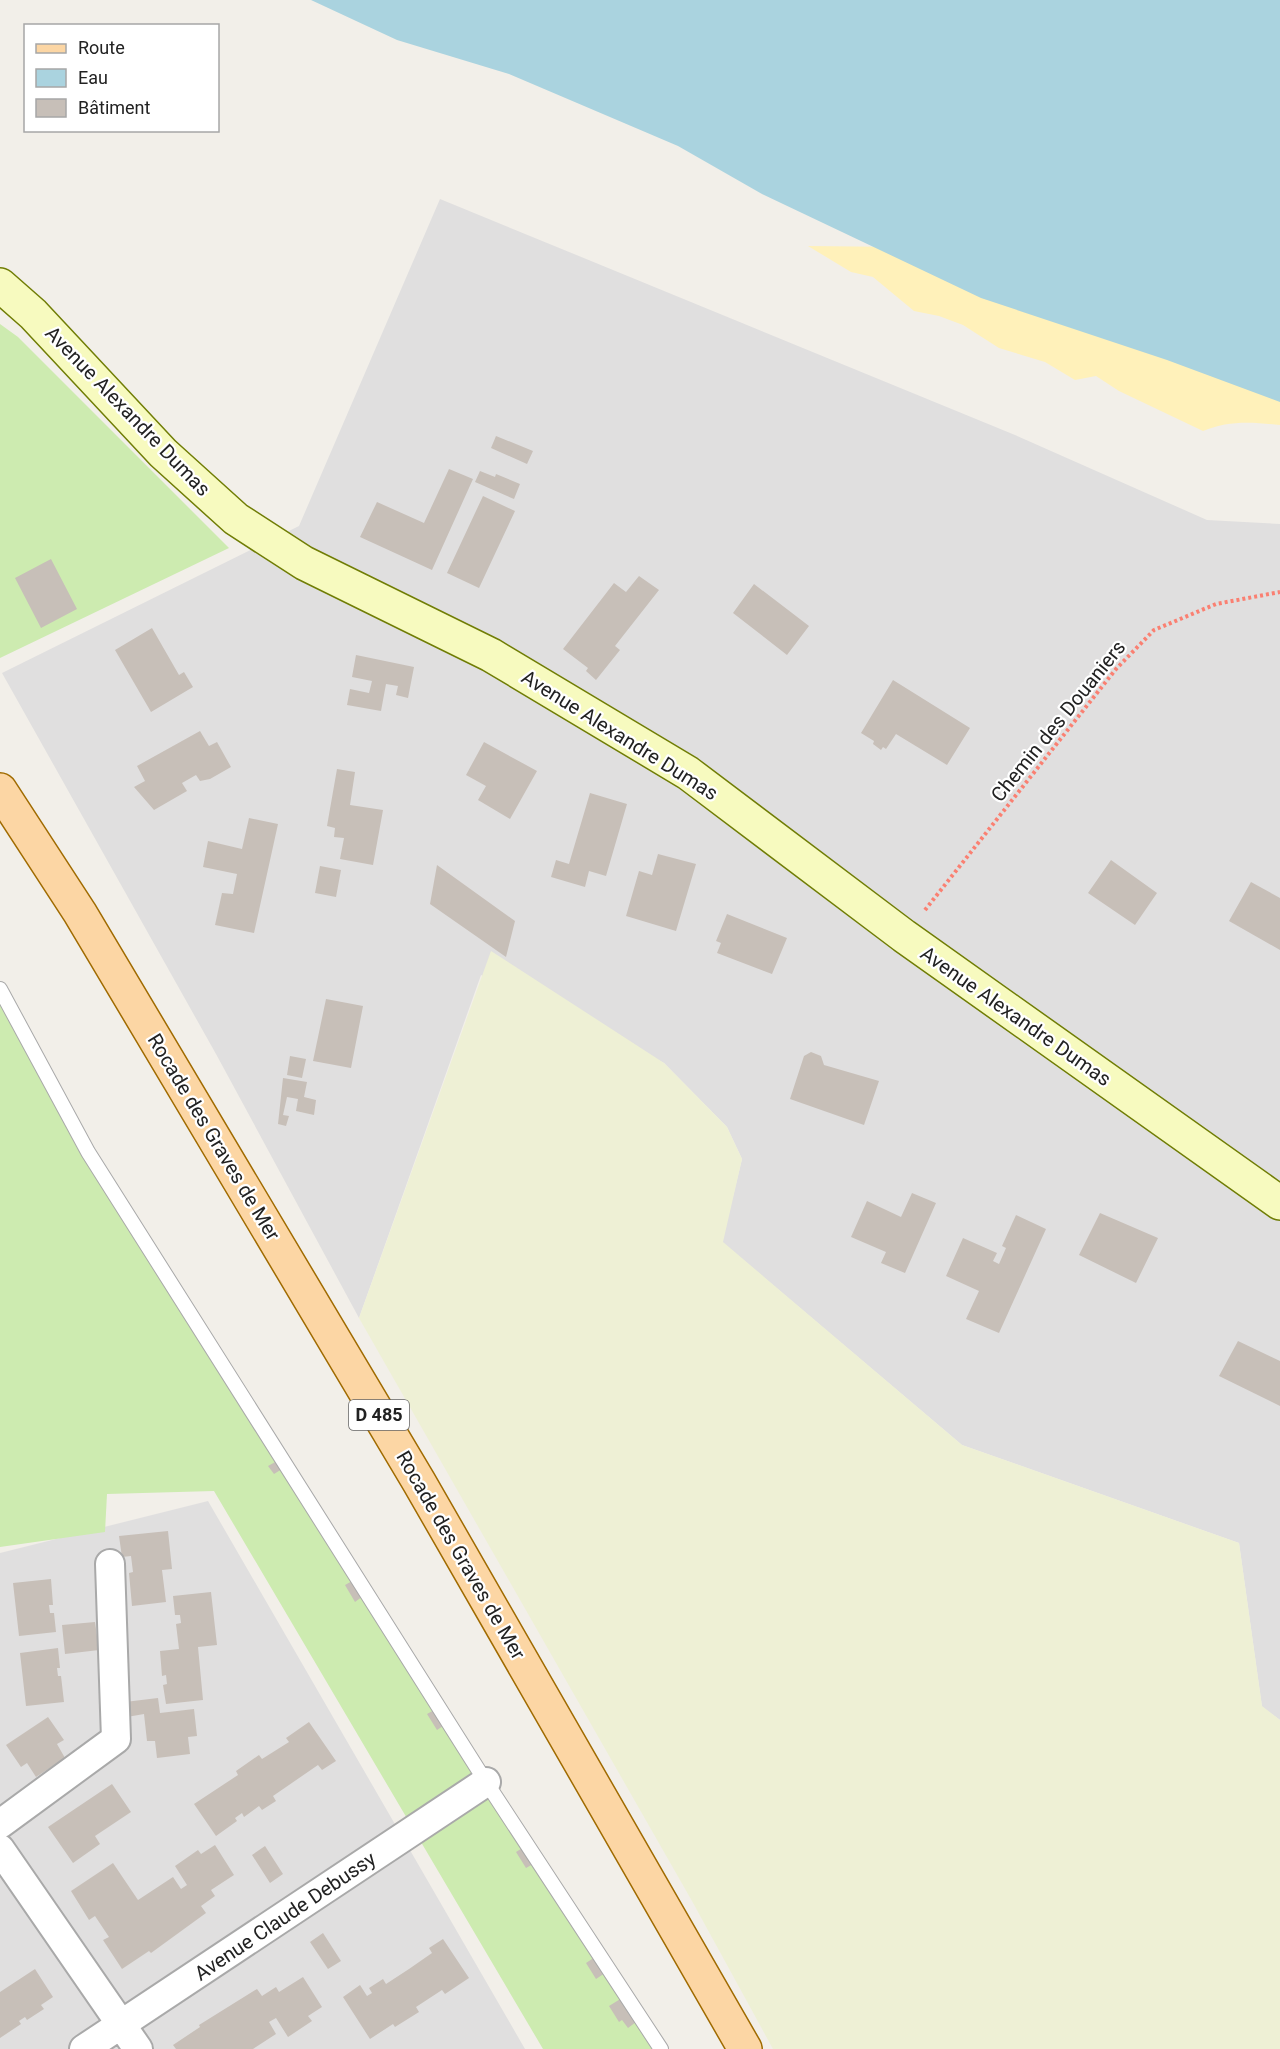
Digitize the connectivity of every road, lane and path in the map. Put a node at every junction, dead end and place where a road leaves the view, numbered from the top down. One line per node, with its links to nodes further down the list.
1 (0, 285): 4 (street, Avenue Alexandre Dumas)
2 (1280, 592): 4 (path, Chemin des Douaniers)
3 (0, 790): 15 (main road, Rocade des Graves de Mer / D 485)
4 (904, 936): 6 (street, Avenue Alexandre Dumas)
5 (0, 990): 8 (lane)
6 (1280, 1203)
7 (110, 1564): 9 (street)
8 (486, 1782): 11 (street, Avenue Claude Debussy); 14 (lane)
9 (0, 1824)
10 (0, 1849): 11 (street)
11 (121, 2024): 12 (street, Avenue Claude Debussy); 13 (street)
12 (84, 2049)
13 (138, 2049)
14 (661, 2049)
15 (745, 2049)

